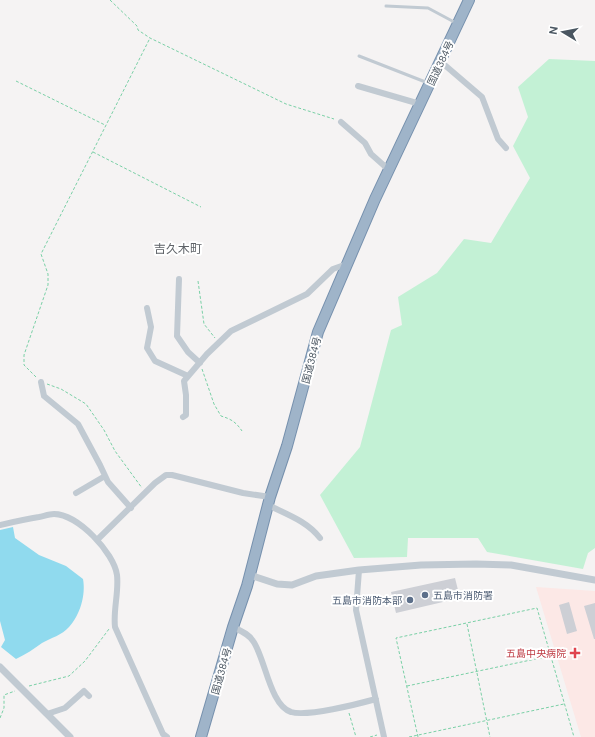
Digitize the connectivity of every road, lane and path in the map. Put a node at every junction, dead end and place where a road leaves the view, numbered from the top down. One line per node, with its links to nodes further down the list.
1 (110, 0): 5 (path)
2 (469, 0): 4 (highway, 国道384号)
3 (386, 6): 4 (lane)
4 (458, 24): 7 (highway, 国道384号)
5 (150, 38): 12 (path); 13 (path)
6 (359, 56): 9 (lane)
7 (440, 61): 9 (highway, 国道384号); 14 (street)
8 (16, 81): 13 (path)
9 (430, 83): 11 (highway, 国道384号)
10 (358, 86): 11 (street)
11 (420, 104): 16 (highway, 国道384号)
12 (341, 122): 16 (street)
13 (105, 125): 15 (path)
14 (506, 148)
15 (92, 151): 17 (path); 25 (path)
16 (389, 170): 18 (highway, 国道384号)
17 (201, 207)
18 (347, 264): 22 (street); 31 (highway, 国道384号)
19 (179, 279): 23 (street)
20 (198, 281): 22 (path)
21 (147, 308): 24 (street)
22 (219, 343): 23 (street)
23 (200, 363): 24 (street); 27 (path)
24 (188, 376): 26 (street)
25 (42, 382): 28 (street); 30 (path)
26 (182, 417)
27 (242, 432)
28 (105, 476): 29 (street); 32 (street)
29 (76, 493)
30 (145, 494): 31 (street); 32 (street)
31 (269, 501): 34 (street); 37 (highway, 国道384号)
32 (130, 508): 35 (street)
33 (0, 525): 35 (street)
34 (320, 538)
35 (97, 540): 39 (street)
36 (359, 570): 37 (street); 38 (street); 48 (street)
37 (250, 575): 41 (highway, 国道384号)
38 (595, 580)
39 (114, 623): 46 (path); 57 (street)
40 (466, 623): 42 (path); 44 (path); 45 (path)
41 (233, 627): 50 (street); 58 (highway, 国道384号)
42 (550, 656): 44 (path); 49 (path)
43 (0, 666): 46 (street)
44 (476, 671): 45 (path); 53 (path)
45 (407, 686): 55 (path)
46 (22, 688): 51 (street); 52 (path)
47 (89, 696): 51 (street)
48 (376, 699): 50 (street); 54 (street)
49 (565, 704): 53 (path); 63 (path)
50 (347, 706): 59 (path)
51 (47, 714): 56 (street)
52 (0, 718)
53 (487, 720): 55 (path); 62 (path)
54 (384, 735): 60 (path)
55 (418, 736): 61 (path)
56 (70, 737)
57 (167, 737)
58 (201, 737)
59 (356, 737)
60 (370, 737)
61 (408, 737)
62 (490, 737)
63 (574, 737)

